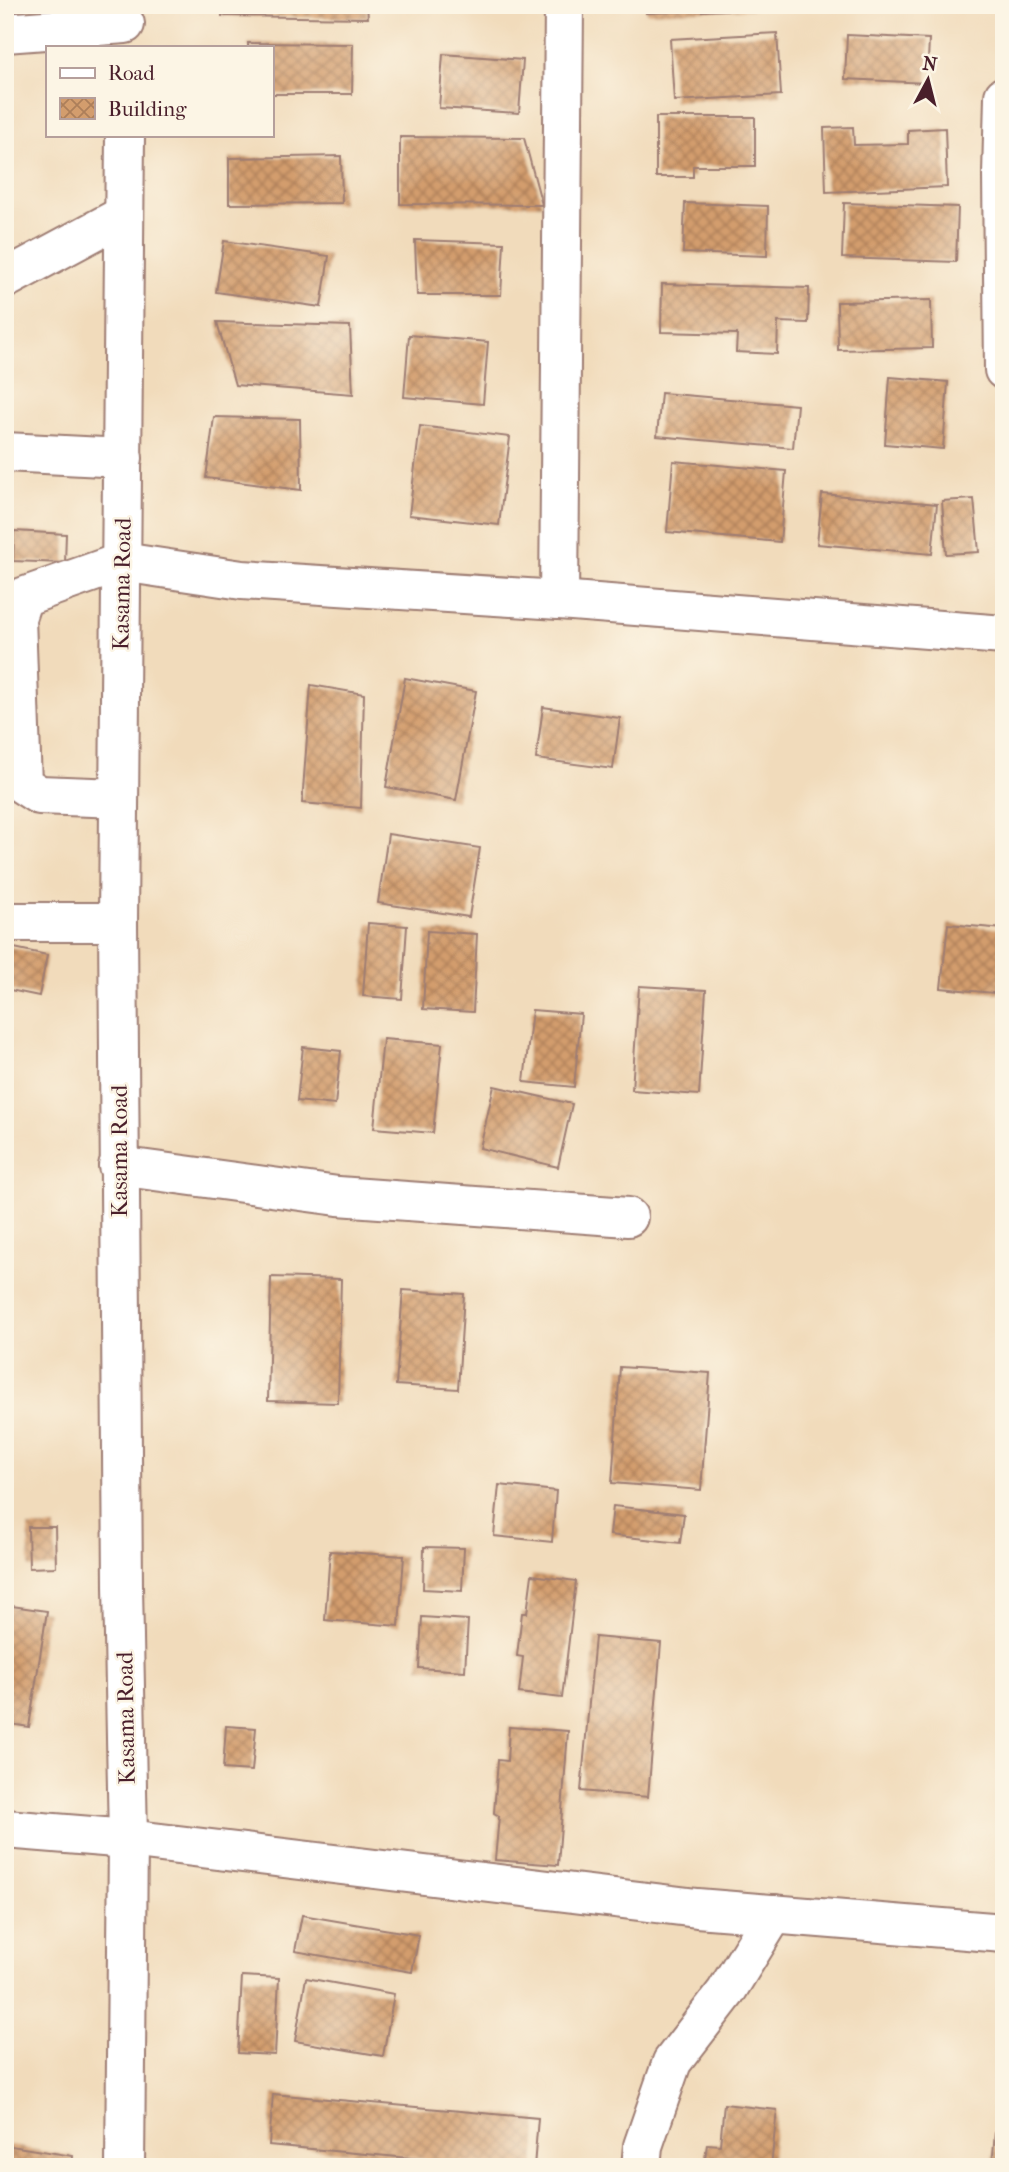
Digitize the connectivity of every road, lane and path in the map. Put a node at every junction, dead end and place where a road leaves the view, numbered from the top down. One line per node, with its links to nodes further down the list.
1 (564, 5): 12 (street)
2 (125, 25): 3 (street)
3 (5, 33)
4 (1004, 96): 8 (street)
5 (125, 136): 6 (street, Kasama Road)
6 (124, 215): 7 (street); 10 (street, Kasama Road)
7 (5, 279)
8 (1004, 370)
9 (5, 452): 10 (street)
10 (123, 458): 11 (street, Kasama Road)
11 (122, 562): 12 (street); 14 (street, Kasama Road); 14 (street)
12 (559, 600): 13 (street)
13 (1004, 635)
14 (119, 798): 16 (street, Kasama Road)
15 (5, 922): 16 (street)
16 (118, 922): 17 (street, Kasama Road)
17 (118, 1166): 18 (street); 20 (street, Kasama Road)
18 (628, 1217)
19 (5, 1829): 20 (street)
20 (128, 1839): 21 (street); 23 (street, Kasama Road)
21 (774, 1914): 22 (street); 24 (street)
22 (1004, 1933)
23 (125, 2167)
24 (642, 2167)

